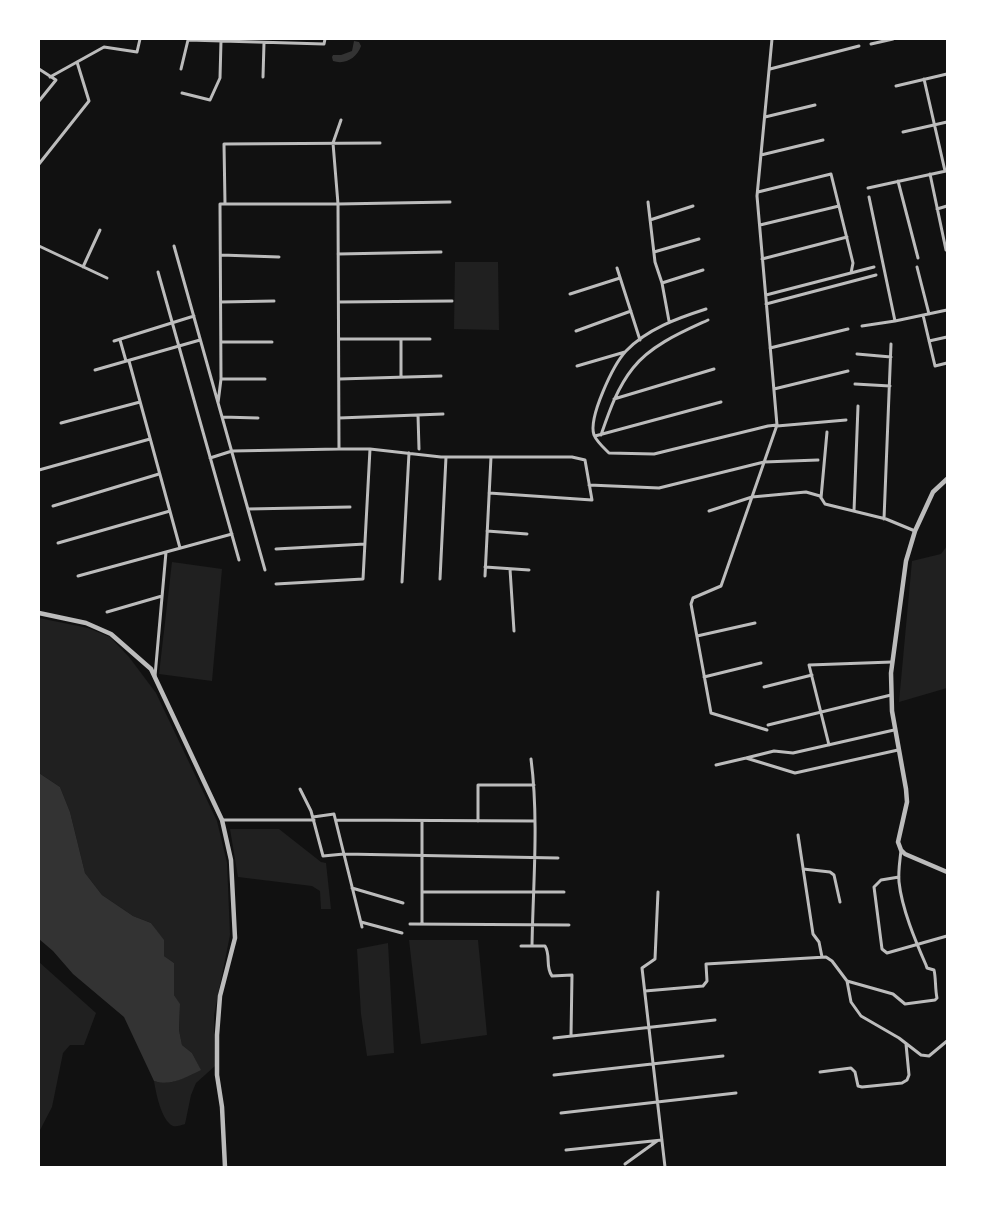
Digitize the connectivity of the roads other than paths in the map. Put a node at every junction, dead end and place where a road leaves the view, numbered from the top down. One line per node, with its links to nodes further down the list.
1 (140, 39): 9 (street)
2 (324, 39): 6 (street)
3 (772, 39): 10 (street)
4 (893, 39): 7 (street)
5 (221, 41): 6 (street); 12 (street); 18 (street)
6 (264, 43): 14 (street)
7 (871, 44)
8 (859, 46): 10 (street)
9 (77, 62): 15 (street); 30 (street)
10 (770, 68): 21 (street)
11 (39, 69): 15 (street)
12 (181, 69)
13 (947, 74): 16 (street)
14 (262, 76)
15 (50, 77): 19 (street)
16 (924, 79): 17 (street); 24 (street)
17 (896, 86)
18 (182, 93)
19 (39, 101)
20 (814, 105): 21 (street)
21 (765, 117): 29 (street)
22 (341, 120): 27 (street)
23 (947, 122): 24 (street)
24 (935, 125): 25 (street); 31 (street)
25 (902, 132)
26 (823, 140): 29 (street)
27 (333, 143): 28 (street); 39 (street); 40 (street)
28 (380, 143)
29 (761, 155): 35 (street)
30 (39, 164)
31 (946, 171): 32 (street)
32 (930, 174): 33 (street); 44 (street)
33 (898, 182): 34 (street); 58 (street)
34 (868, 188)
35 (757, 192): 42 (street); 46 (street)
36 (869, 197): 86 (street)
37 (450, 202): 40 (street)
38 (648, 202): 45 (street)
39 (225, 204): 40 (street); 56 (street)
40 (338, 204): 55 (street)
41 (693, 206): 45 (street)
42 (839, 206): 46 (street); 48 (street)
43 (947, 206): 44 (street)
44 (937, 209): 52 (street)
45 (650, 220): 54 (street)
46 (759, 226): 59 (street)
47 (100, 230): 61 (street)
48 (847, 237): 59 (street); 66 (street)
49 (699, 239): 54 (street)
50 (39, 246): 61 (street)
51 (174, 246): 83 (street)
52 (946, 250)
53 (441, 252): 55 (street)
54 (654, 252): 70 (street)
55 (338, 254): 76 (street)
56 (221, 255): 57 (street); 75 (street)
57 (279, 257)
58 (918, 258)
59 (762, 259): 72 (street)
60 (918, 266): 81 (street)
61 (83, 267): 68 (street)
62 (874, 267): 66 (street)
63 (617, 268): 69 (street)
64 (703, 270): 70 (street)
65 (158, 272): 87 (street)
66 (851, 273): 72 (street)
67 (876, 275): 77 (street)
68 (107, 278)
69 (620, 278): 71 (street); 80 (street)
70 (662, 283): 85 (street)
71 (570, 294)
72 (765, 295): 77 (street)
73 (274, 301): 75 (street)
74 (452, 301): 76 (street)
75 (221, 302): 100 (street)
76 (339, 302): 92 (street)
77 (766, 304): 104 (street)
78 (706, 309): 85 (street)
79 (947, 310): 81 (street)
80 (631, 312): 90 (street); 97 (street)
81 (929, 314): 82 (street)
82 (924, 315): 86 (street); 98 (street)
83 (194, 316): 87 (street); 96 (street)
84 (708, 320): 122 (street)
85 (669, 322): 97 (street)
86 (895, 322): 88 (street)
87 (172, 323): 95 (street); 103 (street)
88 (862, 326)
89 (848, 329): 104 (street)
90 (576, 330)
91 (947, 337): 98 (street)
92 (339, 339): 93 (street); 118 (street)
93 (401, 339): 94 (street); 115 (street)
94 (430, 339)
95 (120, 340): 99 (street); 108 (street)
96 (200, 340): 103 (street); 124 (street)
97 (640, 340): 105 (street)
98 (929, 341): 109 (street)
99 (114, 342)
100 (221, 342): 101 (street); 116 (street)
101 (272, 342)
102 (892, 344): 107 (street)
103 (179, 346): 108 (street); 146 (street)
104 (770, 348): 121 (street)
105 (625, 352): 110 (street); 137 (street)
106 (857, 354): 107 (street)
107 (891, 356): 120 (street)
108 (127, 361): 112 (street); 123 (street)
109 (947, 363)
110 (577, 366)
111 (714, 369): 122 (street)
112 (95, 370)
113 (848, 371): 121 (street)
114 (441, 376): 115 (street)
115 (401, 377): 118 (street)
116 (221, 379): 117 (street); 124 (street)
117 (265, 379)
118 (339, 379): 131 (street)
119 (855, 384): 120 (street)
120 (890, 386): 162 (street)
121 (774, 389): 134 (street)
122 (614, 399): 136 (street)
123 (140, 402): 133 (street); 138 (street)
124 (218, 402): 129 (street)
125 (721, 402): 136 (street)
126 (858, 406): 161 (street)
127 (443, 414): 128 (street)
128 (418, 415): 131 (street); 141 (street)
129 (222, 417): 130 (street); 142 (street)
130 (258, 418)
131 (339, 418): 139 (street)
132 (846, 420): 134 (street)
133 (61, 423)
134 (777, 426): 137 (street); 148 (street)
135 (827, 432): 155 (street)
136 (601, 435): 137 (street)
137 (595, 436)
138 (150, 439): 149 (street); 150 (street)
139 (339, 449): 140 (street); 142 (street)
140 (370, 449): 143 (street); 168 (street)
141 (419, 449)
142 (232, 451): 146 (street); 158 (street)
143 (409, 453): 144 (street); 180 (street)
144 (446, 457): 145 (street); 179 (street)
145 (491, 457): 152 (street); 153 (street)
146 (210, 458): 165 (street)
147 (818, 460): 148 (street)
148 (764, 462): 152 (street); 154 (street)
149 (39, 470)
150 (160, 474): 156 (street); 159 (street)
151 (947, 479): 164 (street)
152 (589, 485): 153 (street)
153 (489, 493): 163 (street)
154 (752, 498): 155 (street); 160 (street); 187 (street)
155 (821, 498): 161 (street)
156 (53, 506)
157 (350, 506): 158 (street)
158 (248, 509): 175 (street)
159 (170, 511): 167 (street); 169 (street)
160 (709, 511)
161 (854, 511): 162 (street)
162 (884, 519): 164 (street)
163 (487, 530): 166 (street); 173 (street)
164 (915, 531): 188 (street)
165 (232, 534): 169 (street); 172 (street)
166 (527, 534)
167 (58, 543)
168 (365, 544): 170 (street); 181 (street)
169 (180, 548): 171 (street)
170 (276, 549)
171 (166, 552): 177 (street); 182 (street)
172 (239, 560)
173 (485, 567): 174 (street); 178 (street)
174 (510, 569): 176 (street); 186 (street)
175 (266, 570)
176 (528, 570)
177 (78, 576)
178 (485, 576)
179 (440, 579)
180 (402, 582)
181 (276, 584)
182 (162, 596): 183 (street); 191 (street)
183 (107, 612)
184 (39, 613): 191 (street)
185 (755, 623): 187 (street)
186 (514, 631)
187 (697, 636): 192 (street)
188 (892, 662): 190 (street); 194 (street)
189 (761, 663): 192 (street)
190 (812, 675): 193 (street); 195 (street)
191 (155, 676): 207 (street)
192 (704, 677): 197 (street)
193 (764, 687)
194 (891, 695): 195 (street); 198 (street)
195 (821, 712): 196 (street); 199 (street)
196 (768, 725)
197 (767, 730)
198 (894, 730): 199 (street); 200 (street)
199 (829, 745): 201 (street)
200 (898, 750): 201 (street); 213 (street)
201 (746, 758): 203 (street)
202 (531, 759): 204 (street)
203 (716, 765)
204 (534, 785): 210 (street); 211 (street)
205 (300, 789): 206 (street)
206 (313, 818): 207 (street); 208 (street); 214 (street)
207 (222, 820): 258 (street)
208 (336, 820): 209 (street); 214 (street)
209 (422, 820): 210 (street); 215 (street)
210 (478, 821): 211 (street)
211 (535, 822): 216 (street)
212 (798, 835): 218 (street)
213 (901, 850): 219 (street); 220 (street)
214 (344, 854): 215 (street); 221 (street)
215 (422, 856): 216 (street); 222 (street)
216 (534, 858): 217 (street); 223 (street)
217 (558, 858)
218 (803, 869): 226 (street); 239 (street)
219 (947, 872)
220 (899, 876): 236 (street); 236 (street)
221 (352, 888): 227 (street); 228 (street)
222 (422, 892): 223 (street); 230 (street)
223 (533, 892): 224 (street); 231 (street)
224 (564, 892)
225 (658, 892): 241 (street)
226 (840, 902)
227 (403, 903)
228 (361, 922): 233 (street); 234 (street)
229 (410, 924): 230 (street)
230 (422, 924): 231 (street)
231 (532, 925): 232 (street); 238 (street)
232 (569, 925)
233 (362, 927)
234 (402, 933)
235 (947, 936): 236 (street)
236 (916, 944): 240 (street)
237 (521, 946): 238 (street)
238 (532, 946): 244 (street)
239 (822, 957): 240 (street); 241 (street)
240 (846, 981): 247 (street)
241 (645, 991): 243 (street)
242 (716, 1020): 243 (street)
243 (649, 1028): 244 (street); 249 (street)
244 (571, 1036): 245 (street)
245 (554, 1038)
246 (947, 1041): 247 (street)
247 (906, 1043): 250 (street)
248 (723, 1056): 249 (street)
249 (653, 1064): 251 (street); 253 (street)
250 (820, 1072)
251 (554, 1075)
252 (736, 1093): 253 (street)
253 (657, 1102): 254 (street); 255 (street)
254 (561, 1113)
255 (660, 1140): 256 (street); 257 (street); 259 (street)
256 (566, 1150)
257 (625, 1164)
258 (225, 1167)
259 (665, 1167)

